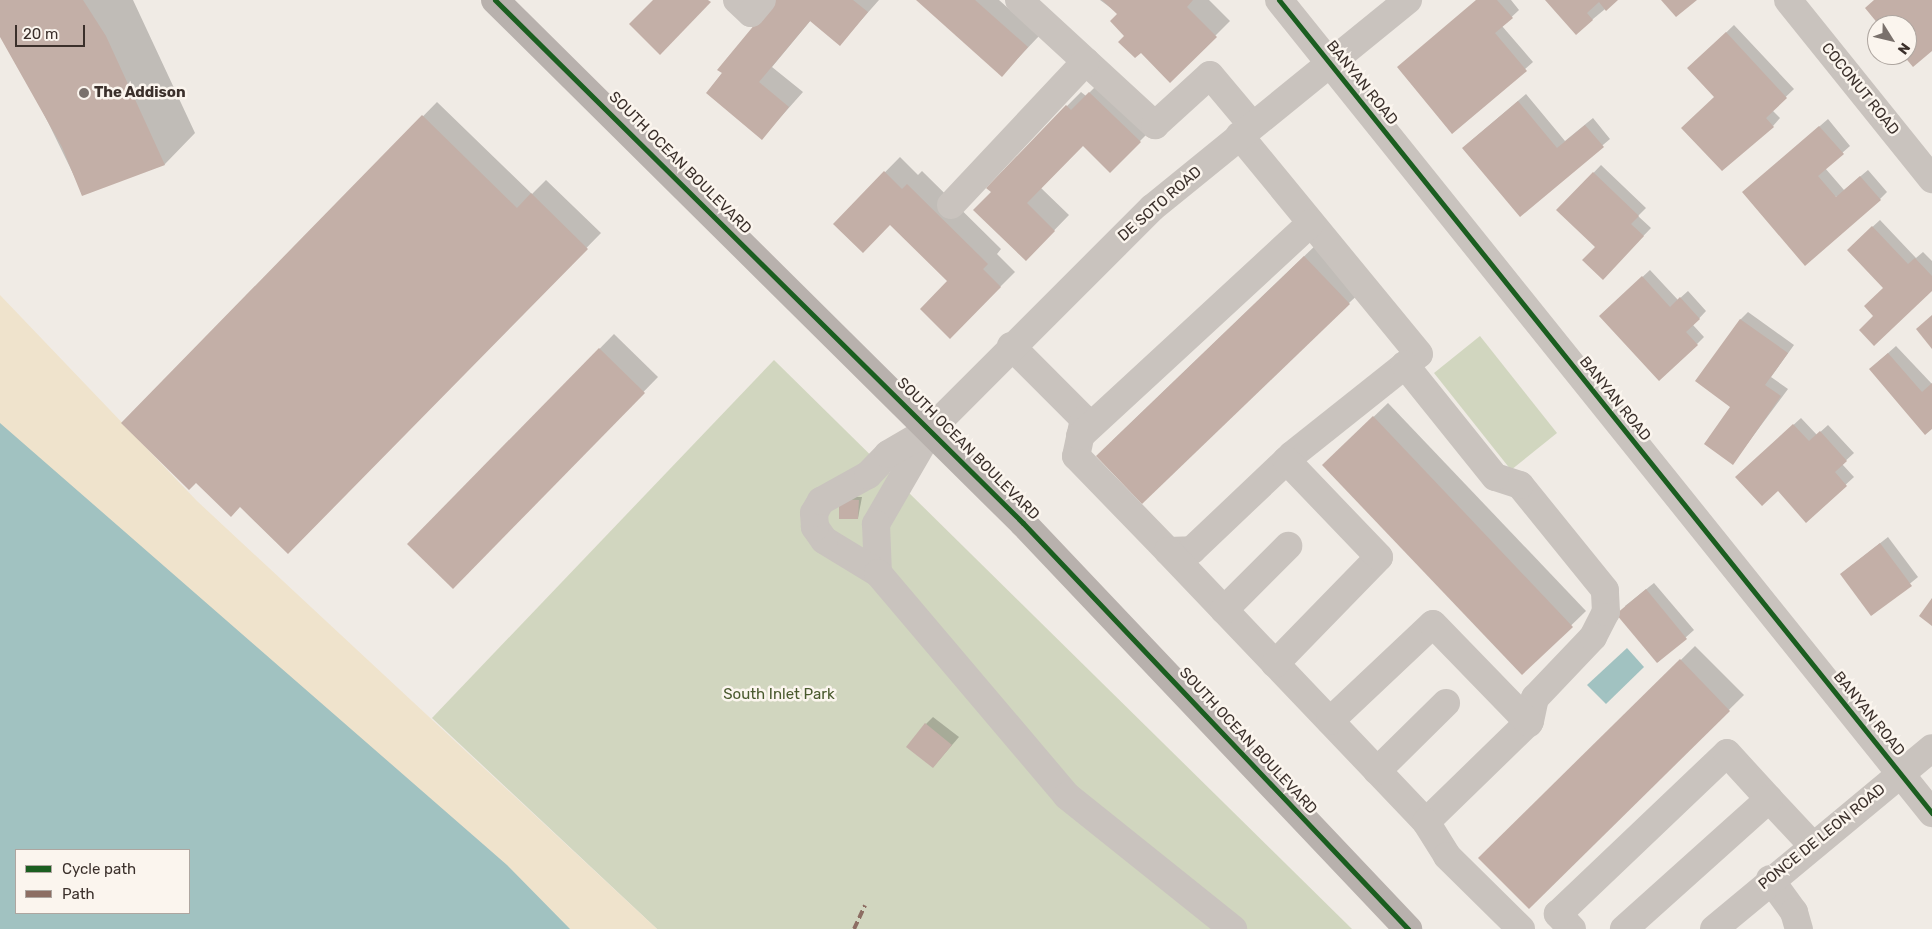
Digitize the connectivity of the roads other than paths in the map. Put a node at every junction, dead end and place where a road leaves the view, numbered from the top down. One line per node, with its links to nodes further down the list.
1 (495, 0): 16 (main road, SOUTH OCEAN BOULEVARD)
2 (737, 0): 3 (street)
3 (762, 0)
4 (1019, 0): 8 (street)
5 (1279, 0): 9 (street, BANYAN ROAD)
6 (1408, 0): 9 (street, DE SOTO ROAD)
7 (1788, 0): 11 (street, COCONUT ROAD)
8 (1086, 61): 10 (street); 12 (street)
9 (1330, 63): 10 (street, DE SOTO ROAD); 29 (street, BANYAN ROAD)
10 (1246, 130): 13 (street); 14 (street, DE SOTO ROAD)
11 (1932, 179)
12 (950, 204)
13 (1311, 223): 15 (street); 17 (street)
14 (1011, 346): 16 (street, DE SOTO ROAD); 17 (street)
15 (1405, 366): 18 (street); 26 (street)
16 (931, 429): 21 (street); 21 (street); 36 (main road, SOUTH OCEAN BOULEVARD)
17 (1080, 436): 20 (street)
18 (1286, 460): 20 (street); 23 (street)
19 (1288, 546): 22 (street)
20 (1168, 551): 22 (street)
21 (878, 573): 35 (street)
22 (1224, 610): 23 (street)
23 (1275, 664): 25 (street)
24 (1446, 703): 28 (street)
25 (1330, 721): 26 (street); 28 (street)
26 (1529, 723): 32 (street)
27 (1932, 748): 29 (street, PONCE DE LEON ROAD)
28 (1377, 771): 32 (street)
29 (1901, 774): 31 (street, BANYAN ROAD); 33 (street, PONCE DE LEON ROAD)
30 (1769, 799): 33 (street); 38 (street); 39 (street)
31 (1932, 813)
32 (1426, 822): 37 (street)
33 (1812, 845): 34 (street, PONCE DE LEON ROAD)
34 (1770, 878): 40 (street, PONCE DE LEON ROAD); 41 (street)
35 (1233, 929)
36 (1408, 929)
37 (1521, 929)
38 (1572, 929)
39 (1624, 929)
40 (1714, 929)
41 (1799, 929)

